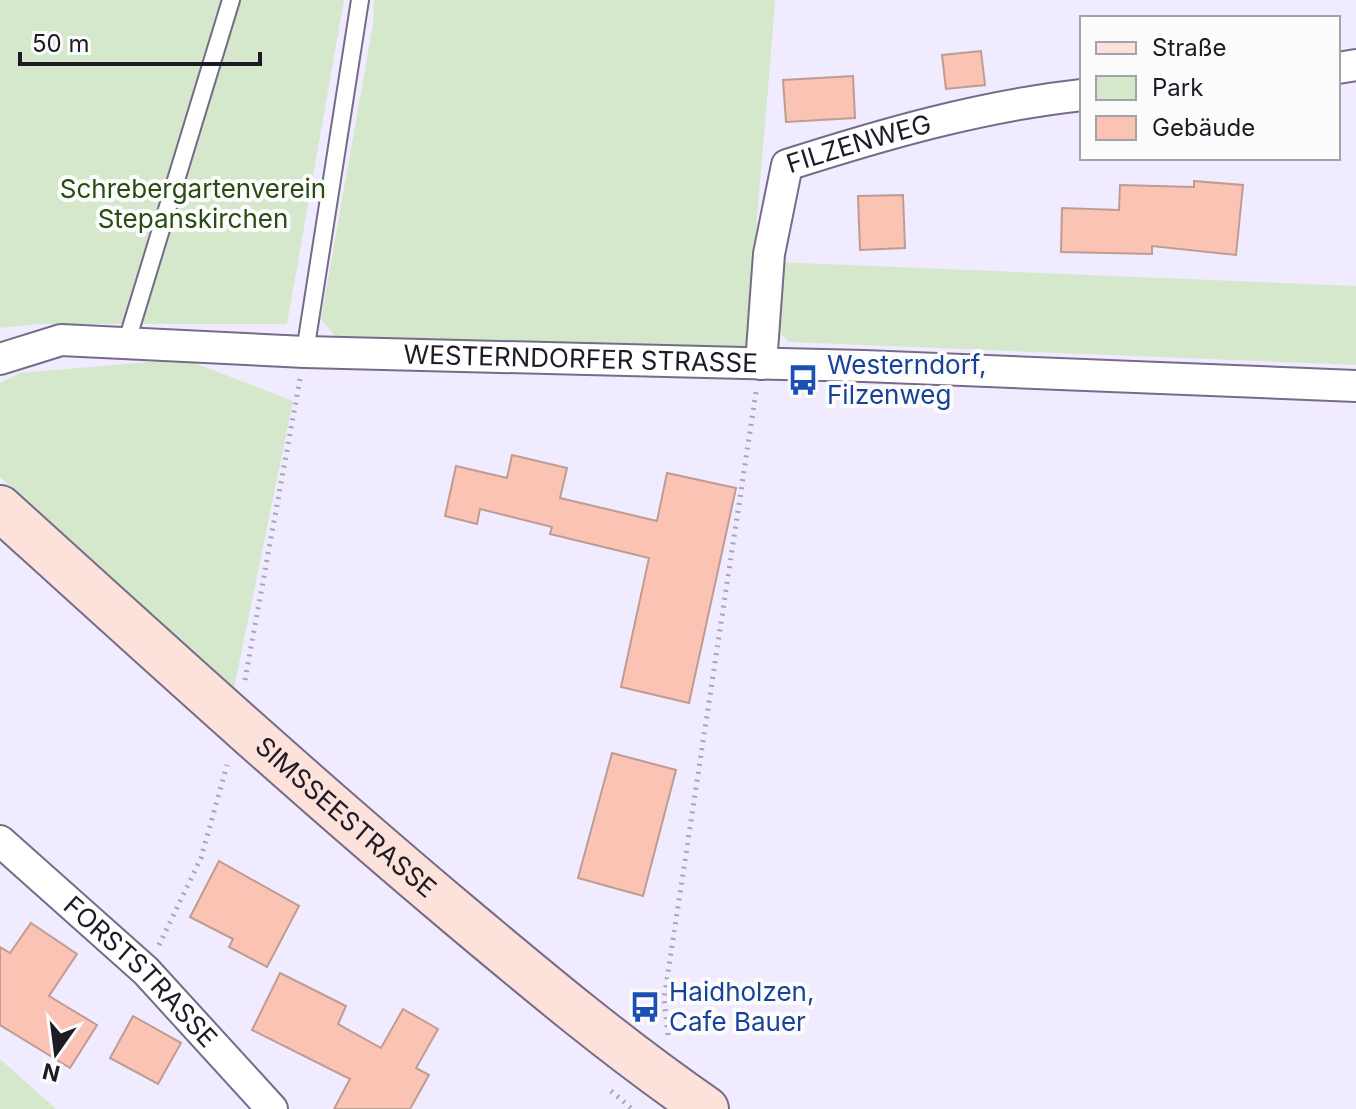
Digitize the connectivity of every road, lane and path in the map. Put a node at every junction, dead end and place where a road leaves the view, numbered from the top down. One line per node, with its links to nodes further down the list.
1 (231, 0): 4 (lane)
2 (360, 0): 5 (lane)
3 (1080, 95): 7 (street, FILZENWEG)
4 (126, 344): 5 (street, WESTERNDORFER STRASSE); 6 (street, WESTERNDORFER STRASSE)
5 (305, 352): 7 (street, WESTERNDORFER STRASSE); 10 (path)
6 (0, 359)
7 (761, 364): 8 (street, WESTERNDORFER STRASSE); 13 (path)
8 (1356, 386)
9 (0, 508): 10 (main road, SIMSSEESTRASSE)
10 (237, 722): 12 (path); 13 (main road, SIMSSEESTRASSE)
11 (0, 841): 12 (street, FORSTSTRASSE)
12 (146, 971): 14 (street, FORSTSTRASSE)
13 (690, 1098)
14 (272, 1109)

